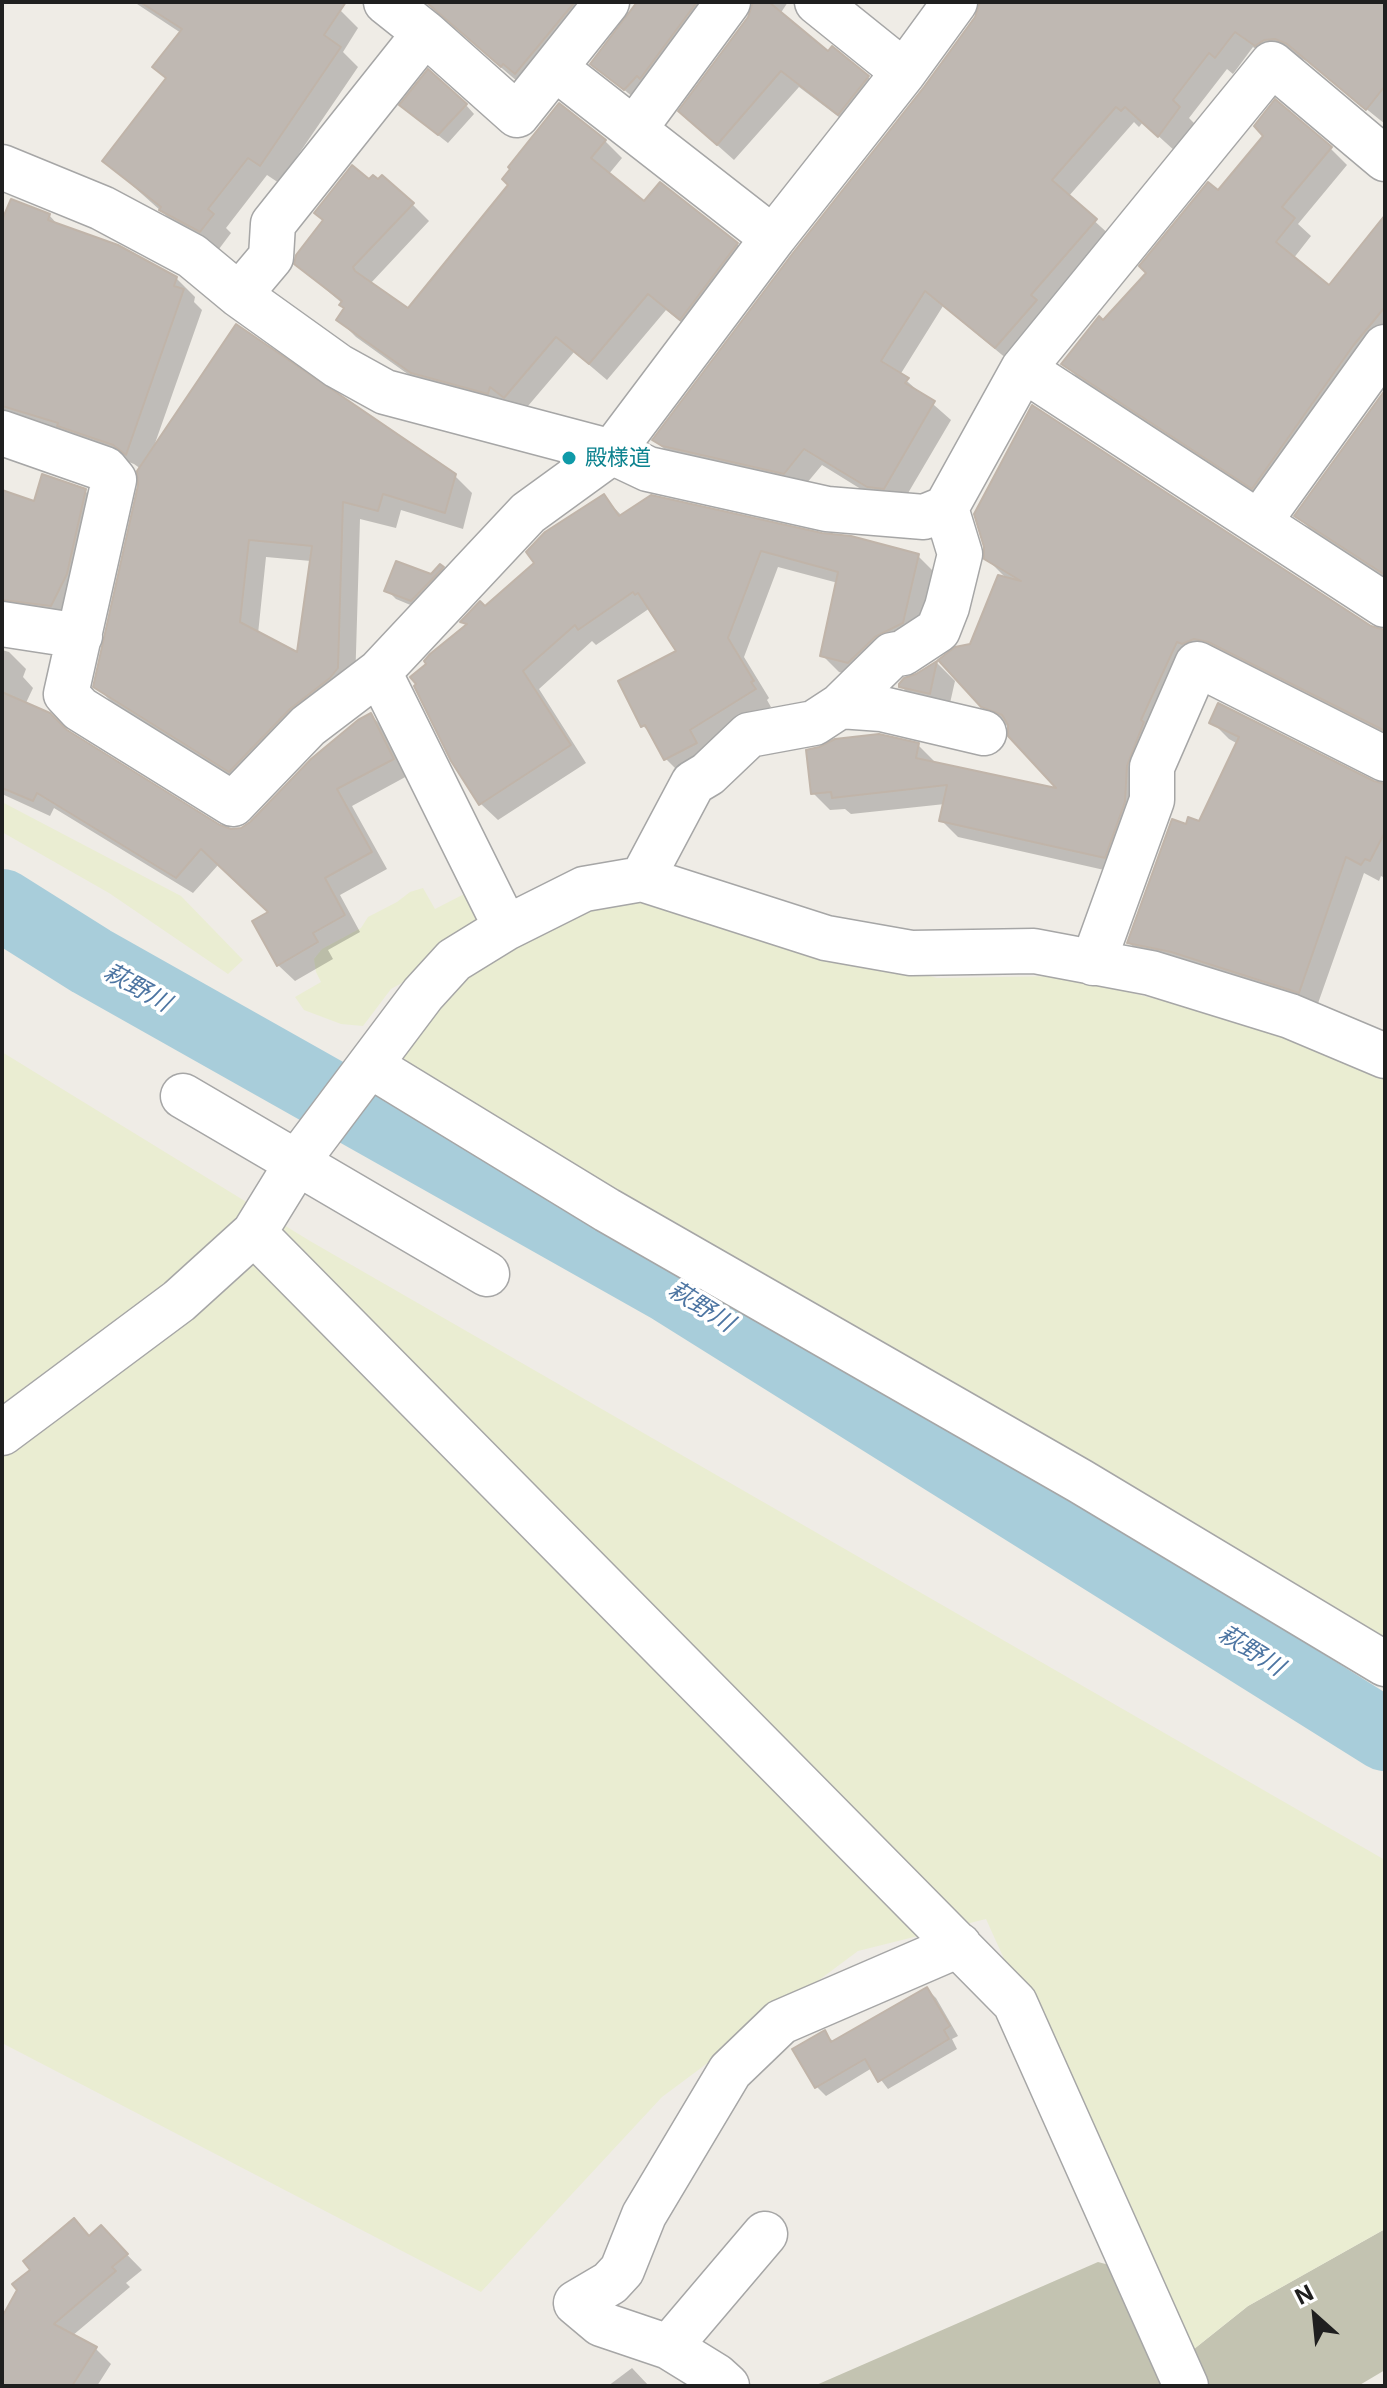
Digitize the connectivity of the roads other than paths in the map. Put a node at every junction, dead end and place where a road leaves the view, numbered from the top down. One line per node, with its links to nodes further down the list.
1 (386, 2): 6 (street)
2 (607, 2): 7 (street)
3 (728, 2): 9 (street)
4 (817, 2): 8 (street)
5 (955, 2): 8 (street)
6 (425, 33): 7 (street); 13 (street)
7 (555, 68): 9 (street)
8 (904, 72): 12 (street)
9 (635, 128): 12 (street)
10 (1385, 159): 15 (street)
11 (4, 172): 13 (street)
12 (773, 238): 17 (street)
13 (239, 295): 17 (street)
14 (1385, 347): 19 (street)
15 (1023, 369): 18 (street); 19 (street)
16 (2, 433): 22 (street)
17 (612, 452): 18 (street); 23 (street)
18 (946, 508): 24 (street)
19 (1259, 522): 20 (street)
20 (1385, 605)
21 (2, 624): 22 (street)
22 (80, 636): 23 (street)
23 (379, 672): 28 (street)
24 (840, 706): 25 (street); 27 (street)
25 (984, 733)
26 (1385, 759): 29 (street)
27 (642, 879): 28 (street); 29 (street)
28 (506, 928): 31 (street)
29 (1093, 963): 30 (street)
30 (1385, 1056)
31 (366, 1072): 33 (street); 37 (street)
32 (183, 1096): 33 (street)
33 (300, 1160): 34 (street); 35 (street)
34 (254, 1233): 36 (street); 38 (street)
35 (487, 1274)
36 (10, 1418)
37 (1385, 1664)
38 (959, 1945): 40 (street); 42 (street)
39 (765, 2234): 40 (street)
40 (669, 2347): 41 (street)
41 (727, 2386)
42 (1186, 2386)

